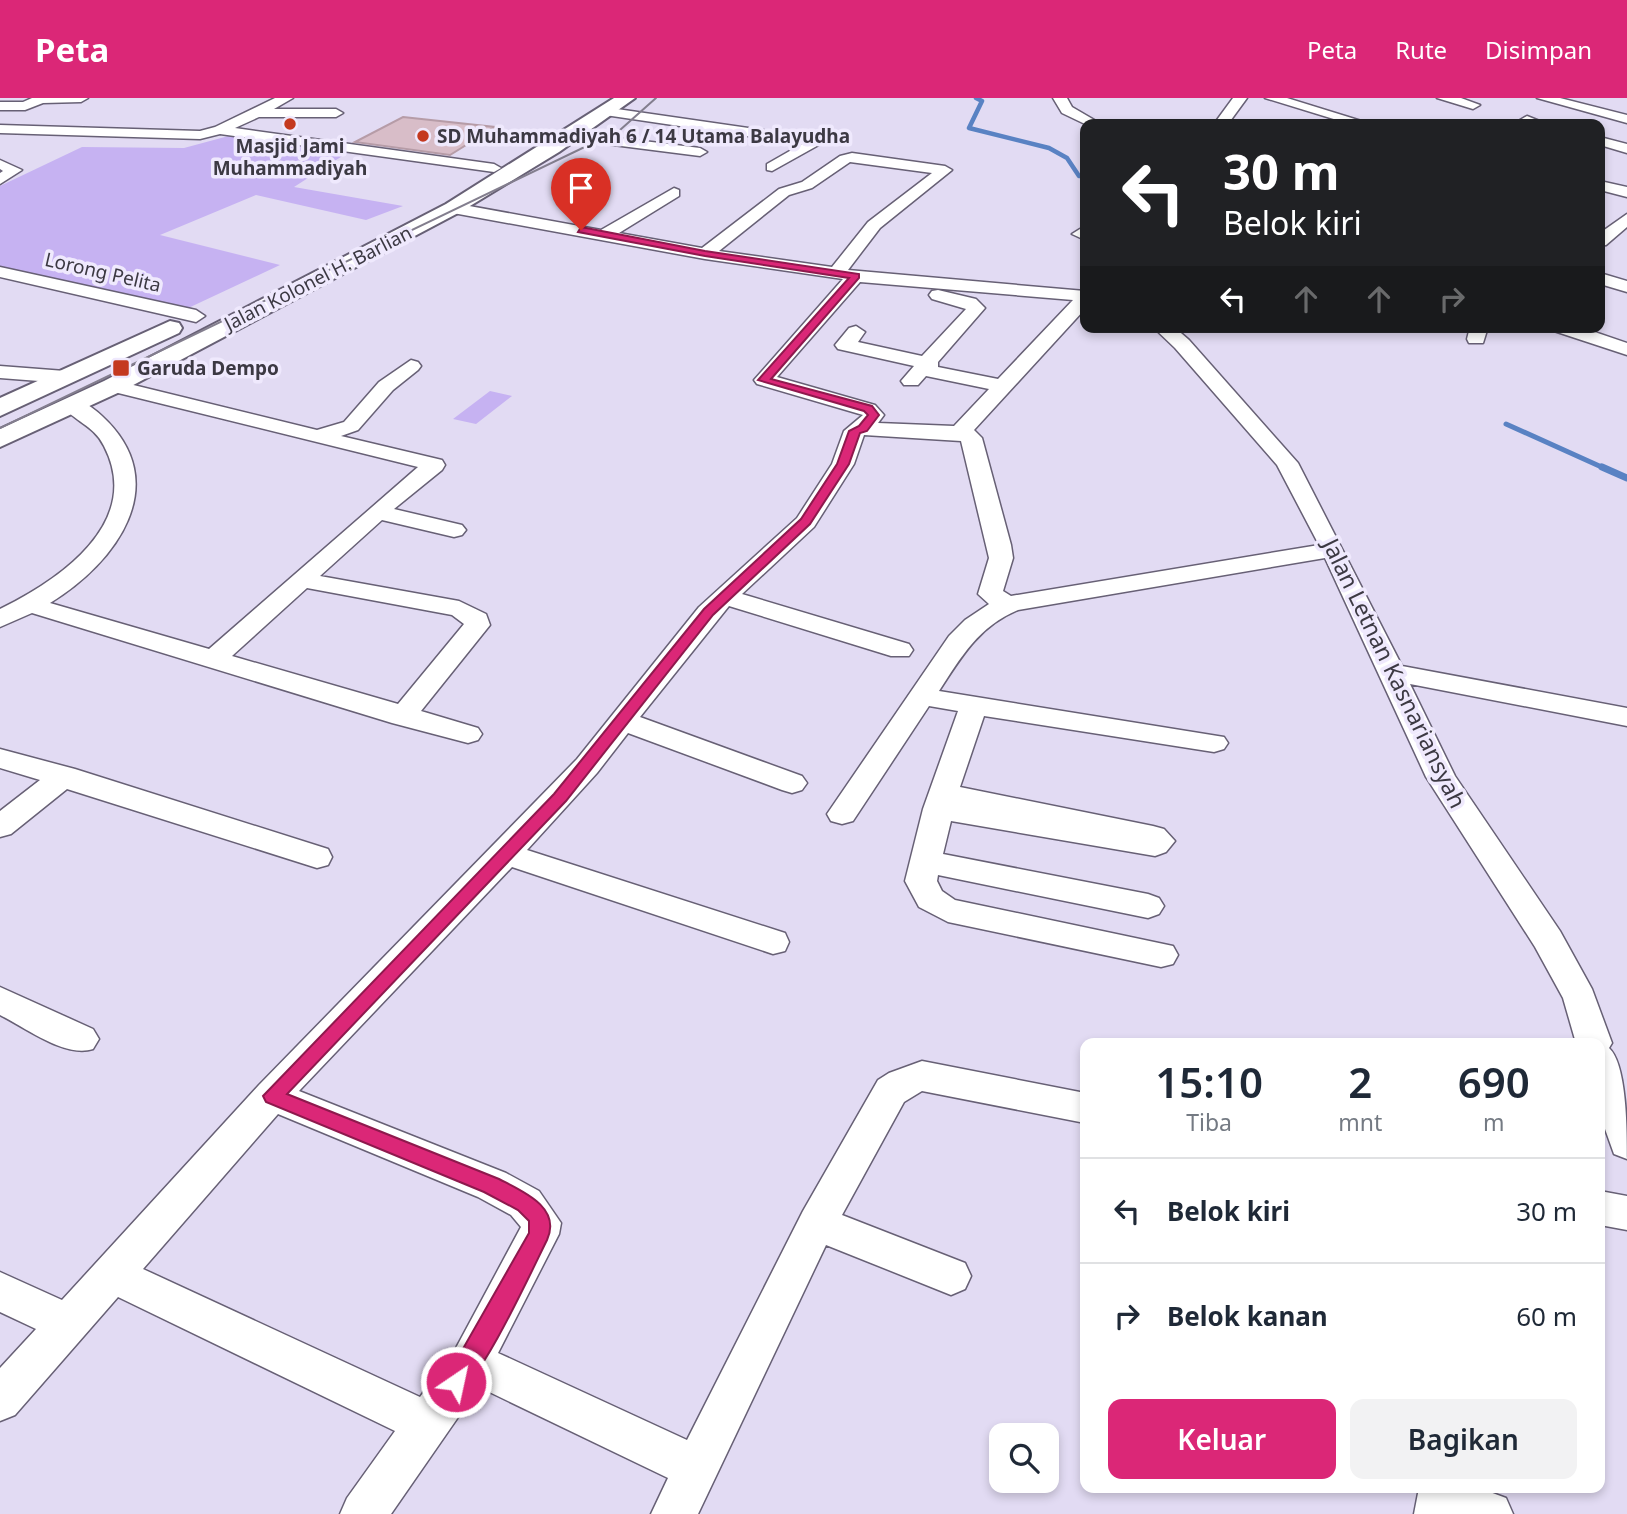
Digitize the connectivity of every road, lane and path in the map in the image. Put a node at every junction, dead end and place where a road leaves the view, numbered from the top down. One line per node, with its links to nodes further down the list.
1 (81, 98): 12 (street)
2 (286, 98): 14 (street)
3 (638, 98): 9 (highway)
4 (1060, 98): 16 (street)
5 (1240, 98): 17 (street)
6 (1272, 98): 13 (street)
7 (1444, 98): 11 (street)
8 (1544, 98): 20 (street)
9 (607, 103): 23 (highway, Jalan Kolonel H. Barlian); 28 (street); 29 (highway, Jalan Kolonel H. Barlian)
10 (1347, 103): 13 (street)
11 (1473, 105)
12 (0, 106)
13 (1322, 112): 18 (street); 19 (street)
14 (254, 113): 15 (street); 22 (street)
15 (336, 113)
16 (1085, 119)
17 (1225, 119)
18 (1306, 119)
19 (1346, 119)
20 (1627, 119)
21 (0, 129): 22 (street)
22 (220, 130): 29 (street)
23 (571, 136): 26 (street); 34 (highway, Jalan Kolonel H. Barlian)
24 (1605, 142): 25 (street)
25 (1627, 149)
26 (700, 152)
27 (0, 164): 30 (street)
28 (772, 167)
29 (494, 168): 46 (highway, Jalan Kolonel H. Barlian)
30 (0, 179)
31 (1605, 187): 32 (street)
32 (1627, 192)
33 (674, 193): 36 (street)
34 (453, 208): 36 (street); 55 (highway, Jalan Kolonel H. Barlian)
35 (1627, 219): 37 (street)
36 (606, 234): 38 (street)
37 (1605, 237)
38 (705, 254): 40 (street); 40 (street)
39 (0, 272): 46 (street, Lorong Pelita)
40 (846, 274): 42 (street); 59 (street)
41 (1605, 280): 43 (street)
42 (922, 283): 44 (street); 53 (street)
43 (1627, 287)
44 (1080, 297)
45 (1080, 302): 56 (street)
46 (196, 316): 54 (highway, Jalan Kolonel H. Barlian)
47 (856, 331): 53 (street)
48 (1169, 333): 65 (street, Jalan Letnan Kasnariansyah)
49 (1579, 333): 50 (street)
50 (1627, 349)
51 (411, 366): 61 (street)
52 (0, 372): 54 (street)
53 (922, 372): 56 (street)
54 (65, 377): 58 (highway, Jalan Kolonel H. Barlian)
55 (113, 386): 57 (highway, Jalan Kolonel H. Barlian); 61 (street)
56 (1002, 386): 60 (street)
57 (72, 405): 62 (highway, Jalan Kolonel H. Barlian); 69 (street)
58 (0, 408)
59 (863, 429): 60 (street); 67 (street)
60 (962, 431): 68 (street)
61 (319, 436): 63 (street)
62 (0, 439)
63 (377, 512): 64 (street); 66 (street)
64 (454, 530)
65 (1334, 550): 68 (street); 73 (street, Jalan Letnan Kasnariansyah)
66 (304, 580): 72 (street); 76 (street)
67 (724, 597): 71 (street); 78 (street)
68 (1006, 604): 74 (street)
69 (31, 605): 70 (street); 72 (street)
70 (0, 619)
71 (900, 650)
72 (212, 660): 76 (street)
73 (1390, 671): 77 (street); 94 (street, Jalan Letnan Kasnariansyah)
74 (921, 696): 75 (street); 85 (street)
75 (974, 706): 80 (street); 84 (street)
76 (402, 717): 79 (street)
77 (1627, 717)
78 (623, 722): 83 (street); 87 (street)
79 (468, 734)
80 (1214, 743)
81 (0, 758): 82 (street)
82 (65, 776): 86 (street); 88 (street)
83 (792, 783)
84 (940, 801): 84 (street); 89 (street)
85 (842, 814)
86 (0, 827)
87 (506, 854): 91 (street); 97 (street)
88 (317, 857)
89 (926, 862): 90 (street); 92 (street)
90 (1148, 906)
91 (773, 942)
92 (1161, 955)
93 (0, 1000): 95 (street)
94 (1592, 1038)
95 (81, 1039)
96 (1605, 1075): 99 (street)
97 (272, 1096): 103 (street); 107 (street)
98 (1080, 1107): 102 (street)
99 (1627, 1143)
100 (1605, 1209): 101 (street)
101 (1627, 1213)
102 (817, 1223): 104 (street); 110 (street)
103 (113, 1275): 106 (street); 109 (street)
104 (951, 1276)
105 (0, 1291): 106 (street)
106 (68, 1324): 108 (street)
107 (471, 1362): 109 (street); 110 (street)
108 (0, 1400)
109 (425, 1422): 112 (street)
110 (696, 1468): 113 (street)
111 (1429, 1500): 114 (street)
112 (363, 1514)
113 (674, 1514)
114 (1490, 1514)

